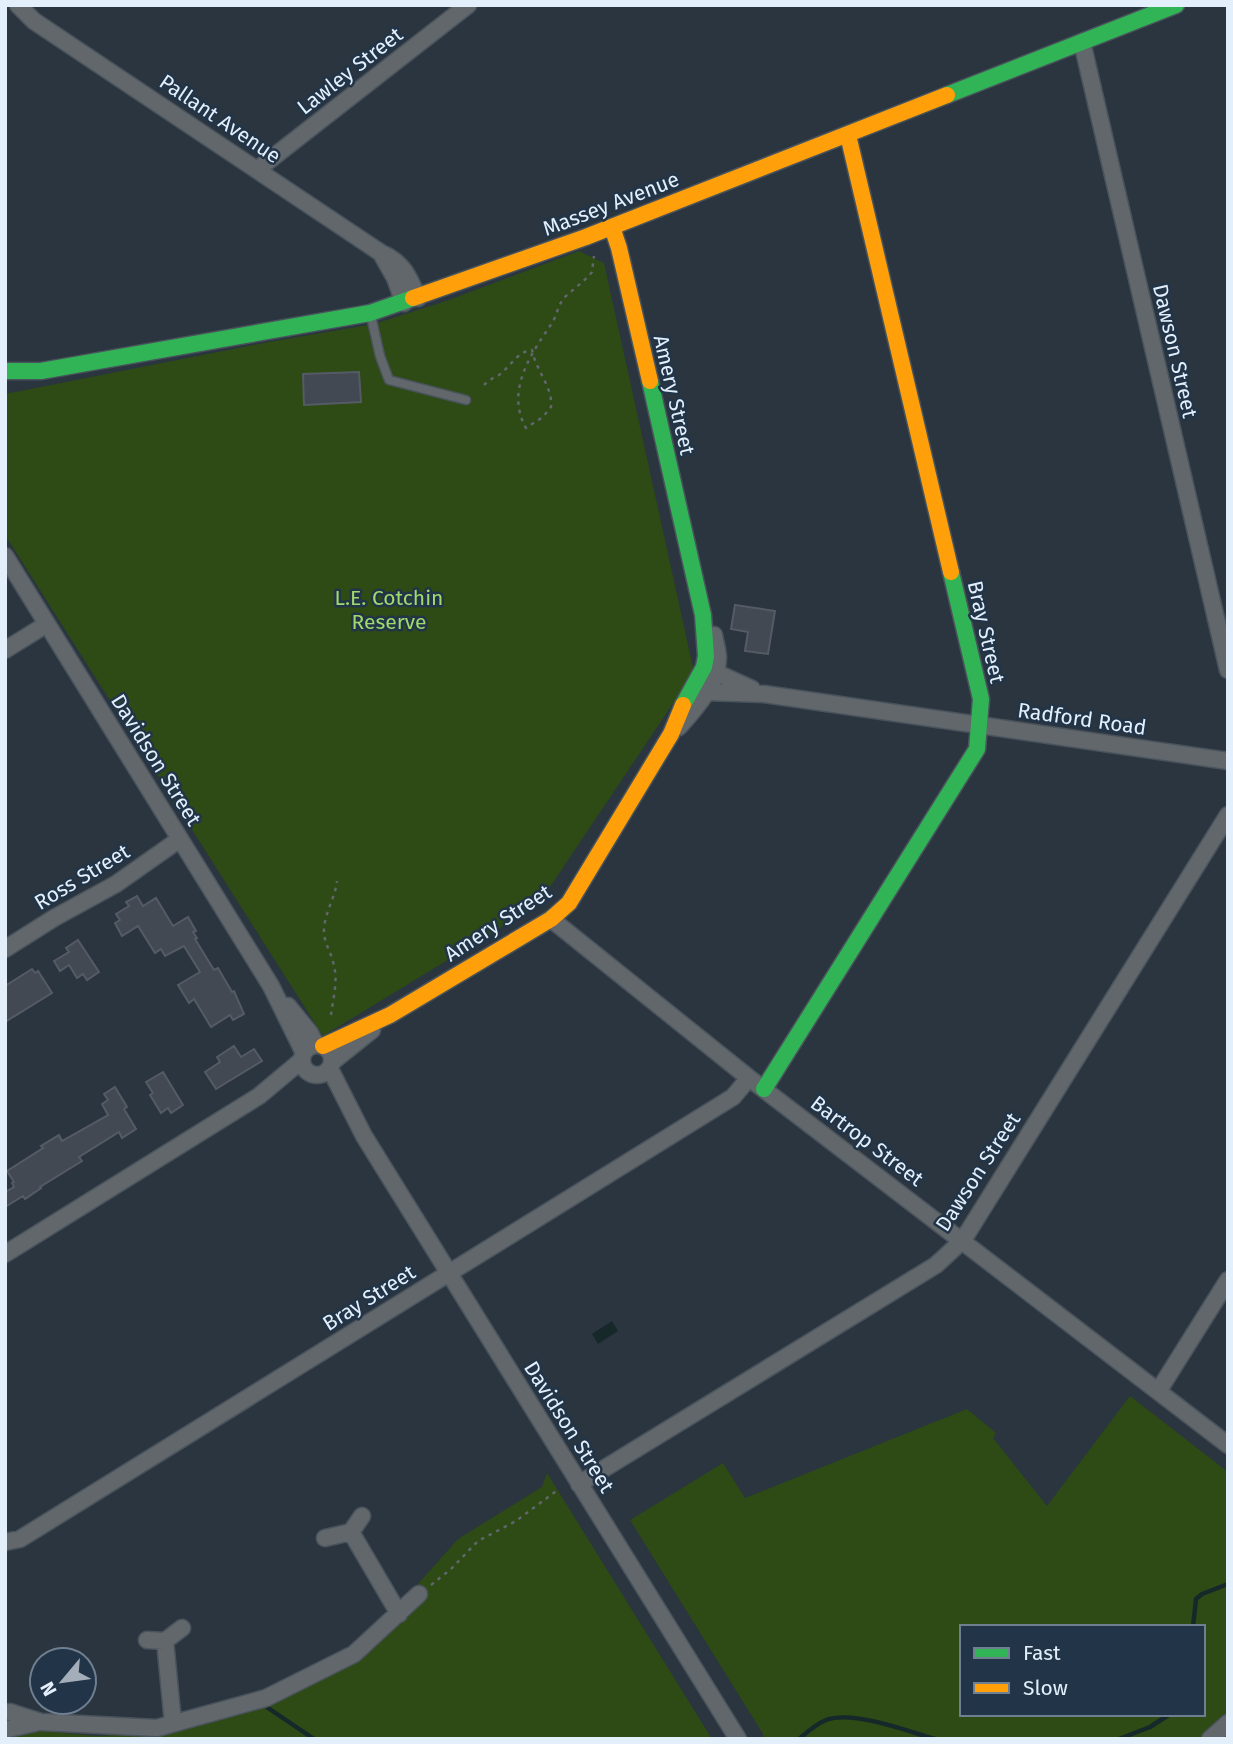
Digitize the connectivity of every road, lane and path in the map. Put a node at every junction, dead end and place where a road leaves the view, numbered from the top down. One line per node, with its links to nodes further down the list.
1 (18, 5): 5 (street, Pallant Avenue)
2 (468, 5): 8 (street, Lawley Street)
3 (1176, 5): 6 (street, Massey Avenue)
4 (5, 11): 5 (street, Pallant Avenue)
5 (34, 22): 8 (street, Pallant Avenue)
6 (1082, 42): 7 (street, Massey Avenue); 23 (street, Dawson Street)
7 (848, 135): 9 (street, Massey Avenue); 26 (street, Bray Street)
8 (258, 169): 11 (street, Pallant Avenue)
9 (612, 227): 11 (street, Massey Avenue); 22 (street, Amery Street)
10 (594, 256): 13 (path)
11 (411, 301): 12 (street, Massey Avenue)
12 (370, 313): 15 (street, Massey Avenue); 18 (lane)
13 (532, 350): 13 (path); 16 (path)
14 (5, 371): 15 (street, Massey Avenue)
15 (41, 371): 17 (street, Massey Avenue)
16 (484, 385)
17 (5, 386)
18 (466, 400)
19 (5, 556): 20 (street, Davidson Street)
20 (47, 624): 21 (street); 29 (street, Davidson Street)
21 (5, 650)
22 (709, 670): 24 (street, Amery Street); 25 (street, Radford Road)
23 (1228, 670)
24 (699, 691): 25 (street, Radford Road); 31 (street, Amery Street)
25 (764, 694): 26 (street, Radford Road)
26 (978, 726): 27 (street, Radford Road); 38 (street, Bray Street)
27 (1228, 761)
28 (1228, 815): 40 (street, Dawson Street)
29 (180, 839): 32 (street, Ross Street); 35 (street, Davidson Street)
30 (337, 881): 33 (path)
31 (551, 919): 34 (street, Amery Street); 37 (street, Bartrop Street)
32 (5, 949)
33 (331, 1015)
34 (390, 1015): 35 (street, Amery Street); 36 (street, Amery Street)
35 (311, 1051): 36 (street); 36 (street); 39 (street, Amery Street)
36 (323, 1070): 39 (street, Amery Street); 42 (street, Davidson Street)
37 (749, 1079): 38 (street, Bartrop Street); 42 (street, Bray Street)
38 (764, 1089): 40 (street, Bartrop Street)
39 (259, 1096): 41 (street, Amery Street)
40 (963, 1240): 44 (street, Bartrop Street); 46 (street, Dawson Street)
41 (5, 1254)
42 (449, 1273): 46 (street, Davidson Street); 51 (street, Bray Street)
43 (1228, 1280): 44 (street)
44 (1159, 1390): 45 (street, Bartrop Street)
45 (1228, 1445)
46 (579, 1484): 60 (street, Davidson Street)
47 (559, 1489): 52 (path)
48 (362, 1516): 49 (street)
49 (351, 1532): 50 (street); 53 (street)
50 (326, 1538)
51 (5, 1542)
52 (419, 1594): 53 (street)
53 (399, 1614): 58 (street)
54 (182, 1628): 56 (street)
55 (147, 1640): 56 (street)
56 (165, 1641): 58 (street)
57 (7, 1720): 58 (street)
58 (173, 1723)
59 (1228, 1723): 61 (street)
60 (738, 1739)
61 (1210, 1739)

